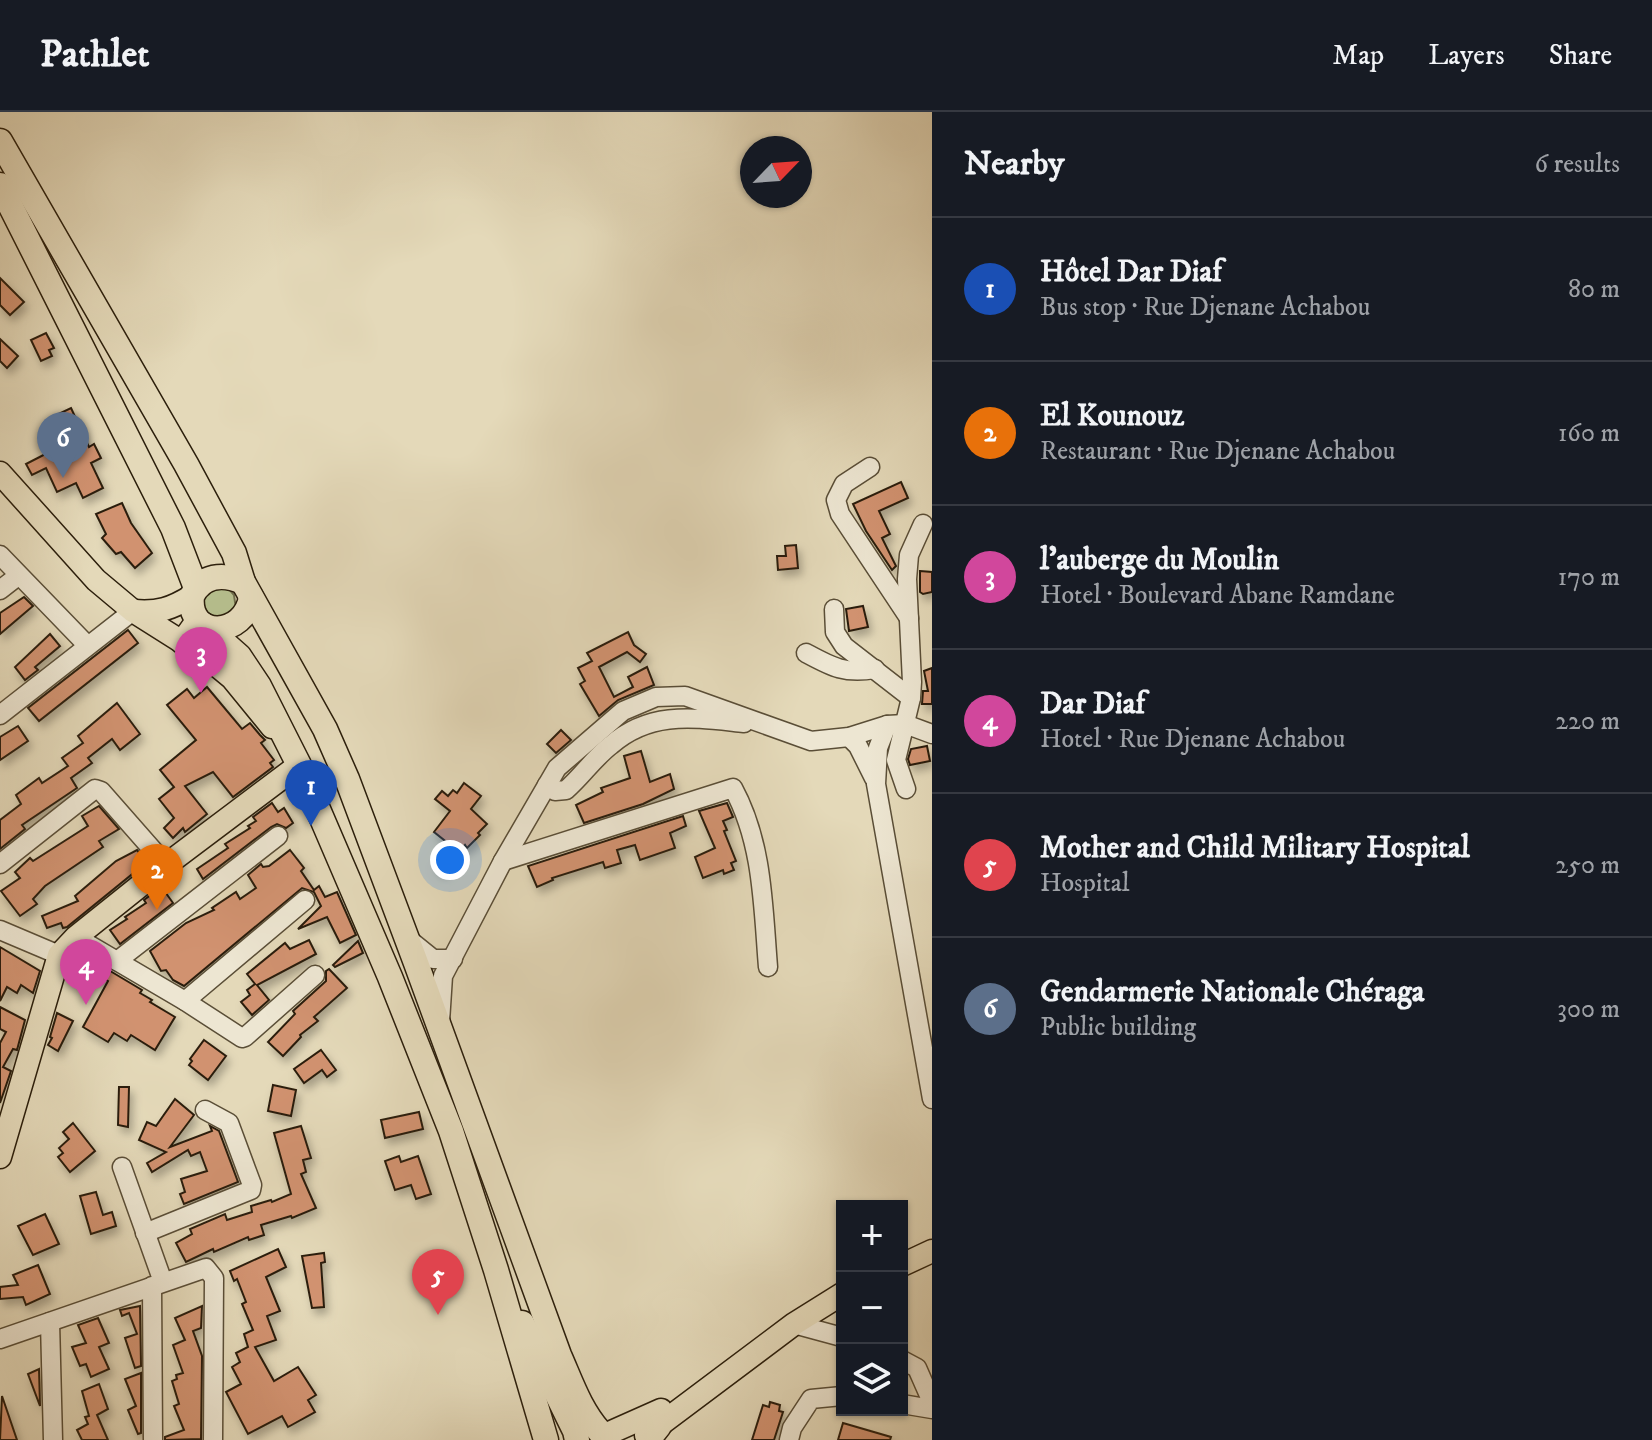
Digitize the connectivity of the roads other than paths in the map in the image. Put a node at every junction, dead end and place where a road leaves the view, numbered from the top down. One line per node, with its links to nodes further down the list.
1 (0, 141): 9 (highway)
2 (0, 185): 10 (highway)
3 (870, 467): 13 (street)
4 (0, 473): 12 (main road)
5 (923, 524): 13 (street)
6 (0, 555): 7 (street)
7 (18, 576): 8 (street); 16 (street)
8 (0, 590)
9 (247, 590): 10 (highway); 14 (highway); 33 (highway)
10 (194, 592): 12 (main road); 14 (highway)
11 (834, 609): 18 (street)
12 (133, 611): 15 (main road); 16 (street)
13 (909, 619): 19 (street)
14 (201, 623): 15 (highway); 23 (highway)
15 (183, 642): 23 (main road)
16 (87, 645): 20 (street)
17 (806, 653): 18 (street)
18 (875, 669): 19 (street)
19 (911, 698): 21 (street)
20 (0, 715)
21 (915, 726): 22 (street); 24 (street); 25 (street)
22 (849, 737): 24 (street); 27 (street)
23 (296, 760): 29 (main road); 48 (highway)
24 (876, 784): 41 (street)
25 (906, 789)
26 (278, 836): 36 (street)
27 (503, 861): 35 (street); 37 (street)
28 (0, 864): 29 (street)
29 (166, 865): 32 (main road)
30 (305, 900): 39 (street)
31 (0, 930): 34 (street)
32 (76, 937): 34 (main road); 36 (street)
33 (406, 937): 35 (street); 40 (highway)
34 (59, 955): 43 (main road)
35 (453, 959): 40 (street)
36 (117, 961): 39 (street)
37 (768, 967)
38 (315, 975): 39 (street)
39 (185, 1001)
40 (439, 1029): 64 (highway)
41 (932, 1099)
42 (205, 1110): 45 (street)
43 (0, 1157)
44 (122, 1167): 45 (street)
45 (145, 1233): 51 (street)
46 (932, 1251): 47 (main road)
47 (908, 1262)
48 (496, 1270): 64 (highway); 68 (highway)
49 (932, 1270): 50 (main road)
50 (908, 1271)
51 (158, 1284): 53 (street); 66 (street); 67 (street)
52 (836, 1298): 54 (main road)
53 (50, 1322): 56 (street); 65 (street)
54 (794, 1324): 55 (street); 58 (main road)
55 (836, 1335)
56 (0, 1339)
57 (908, 1363): 60 (street)
58 (731, 1370): 63 (main road); 64 (main road)
59 (836, 1397): 70 (street)
60 (932, 1402)
61 (908, 1405): 62 (street)
62 (932, 1409)
63 (654, 1433): 69 (main road)
64 (596, 1437)
65 (53, 1440)
66 (153, 1440)
67 (213, 1440)
68 (546, 1440)
69 (639, 1440)
70 (789, 1440)

